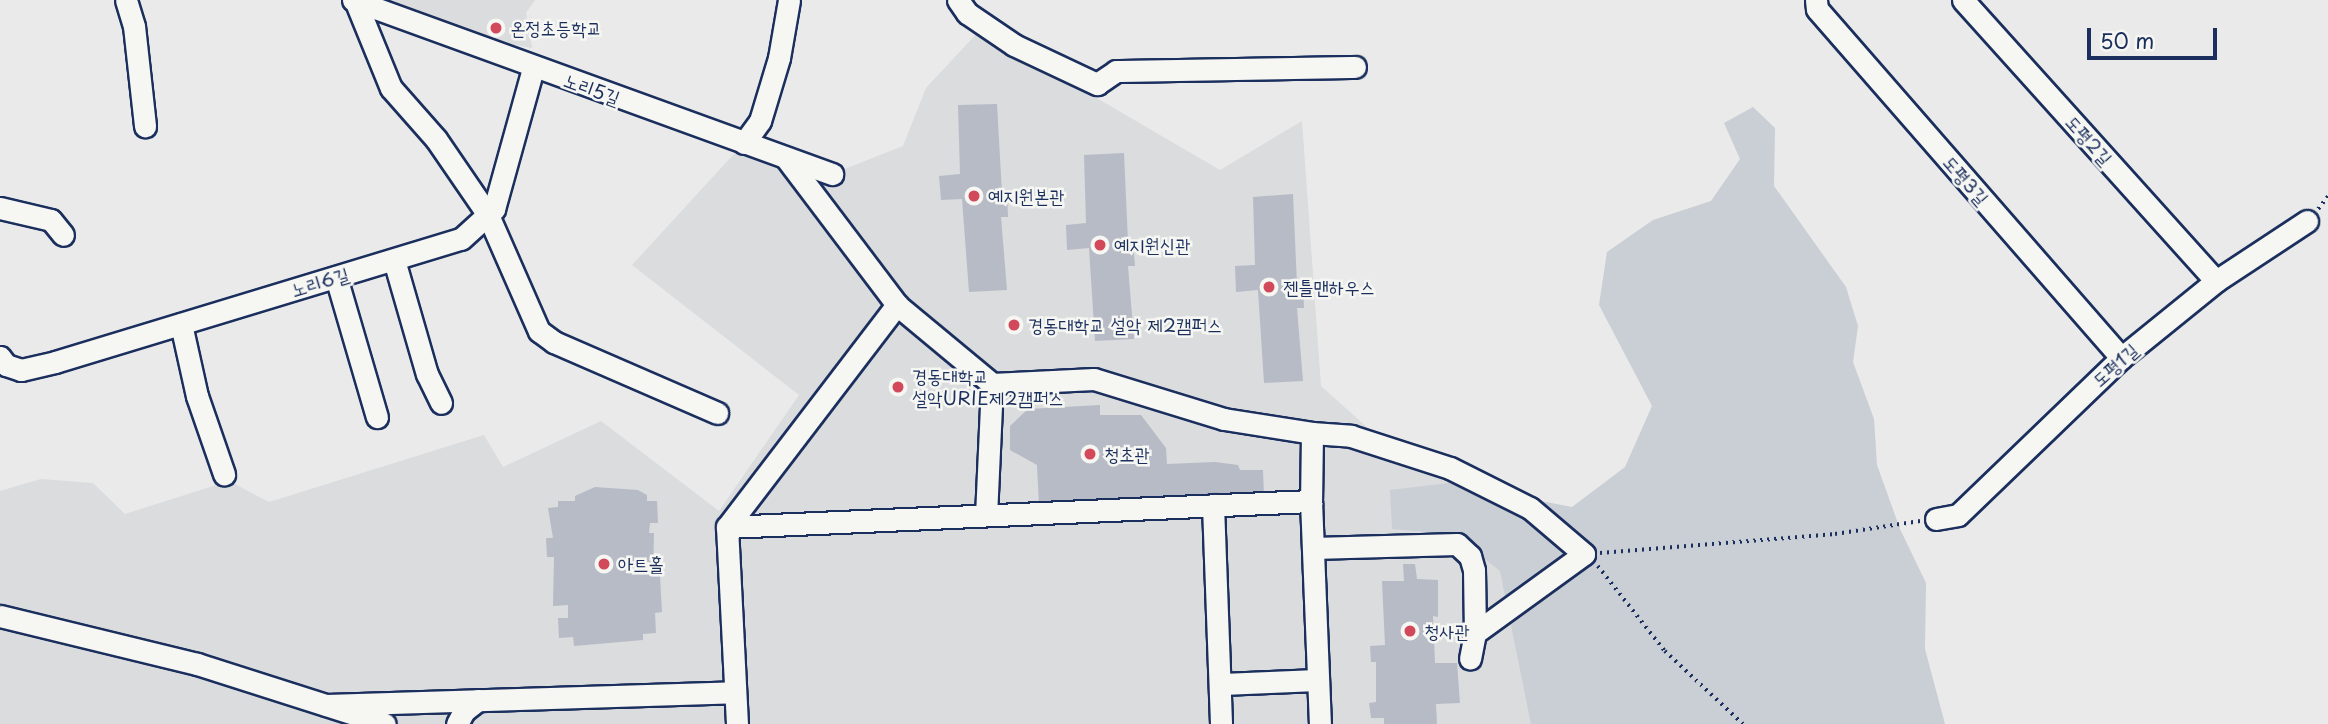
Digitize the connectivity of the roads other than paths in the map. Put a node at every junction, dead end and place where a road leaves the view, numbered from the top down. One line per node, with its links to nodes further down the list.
1 (126, 0): 9 (street)
2 (354, 0): 8 (street, 노리5길); 14 (street)
3 (789, 0): 10 (street)
4 (958, 0): 7 (street)
5 (1816, 0): 23 (street, 도평3길)
6 (1963, 0): 19 (street, 도평2길)
7 (1355, 67)
8 (533, 68): 10 (street, 노리5길); 14 (street, 노리6길)
9 (145, 126)
10 (744, 143): 11 (street, 노리5길)
11 (786, 158): 12 (street, 노리5길); 20 (street)
12 (832, 174)
13 (0, 208): 16 (street)
14 (488, 215): 17 (street, 노리6길); 26 (street)
15 (2307, 221): 19 (street, 도평1길)
16 (64, 235)
17 (394, 260): 18 (street, 노리6길); 25 (street)
18 (336, 277): 21 (street, 노리6길); 27 (street)
19 (2216, 281): 23 (street, 도평1길)
20 (897, 305): 24 (street); 34 (street)
21 (181, 324): 22 (street, 노리6길); 29 (street)
22 (0, 357)
23 (2121, 358): 33 (street, 도평1길)
24 (992, 384): 28 (street); 32 (street)
25 (441, 402)
26 (718, 414)
27 (377, 417)
28 (1312, 433): 30 (street); 37 (street)
29 (224, 474)
30 (1311, 500): 31 (street); 35 (street)
31 (1213, 505): 32 (street); 40 (street)
32 (986, 515): 34 (street)
33 (1936, 519)
34 (727, 527): 41 (street)
35 (1313, 548): 37 (street); 39 (street)
36 (0, 616): 43 (street)
37 (1475, 633): 38 (street)
38 (1470, 659)
39 (1318, 680): 40 (street); 48 (street)
40 (1221, 684): 47 (street)
41 (735, 692): 42 (street); 46 (street)
42 (478, 700): 43 (street); 45 (street)
43 (326, 705): 44 (street)
44 (384, 724)
45 (457, 724)
46 (737, 724)
47 (1222, 724)
48 (1320, 724)

